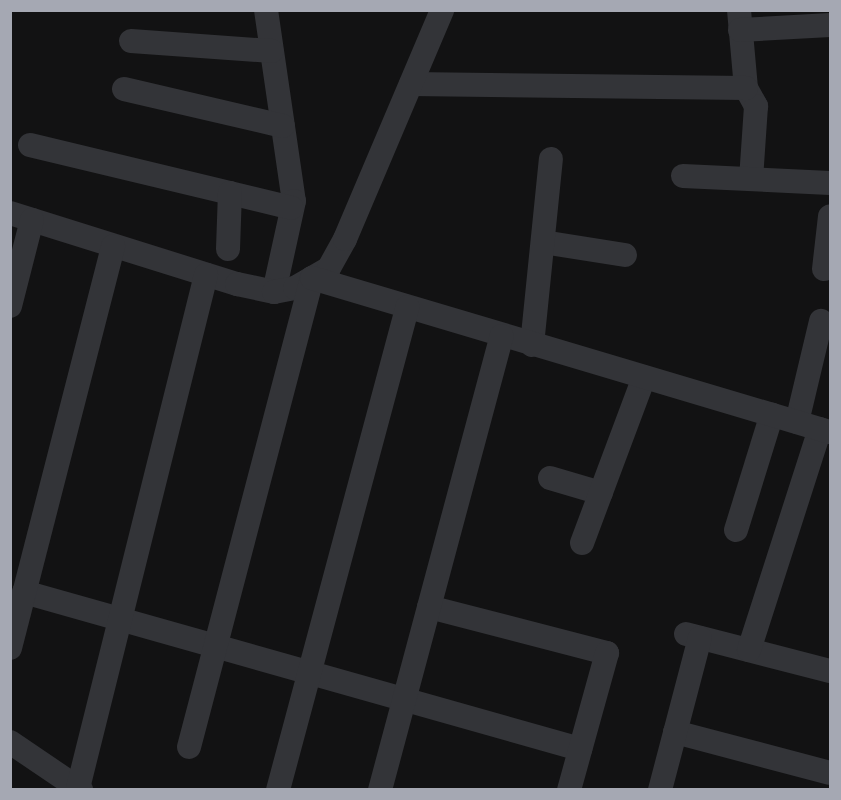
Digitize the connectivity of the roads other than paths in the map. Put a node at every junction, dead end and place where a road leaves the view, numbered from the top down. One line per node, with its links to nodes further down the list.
1 (266, 10): 6 (street)
2 (442, 10): 7 (street)
3 (740, 20): 4 (street); 9 (street)
4 (831, 25)
5 (131, 40): 6 (street)
6 (272, 51): 10 (street)
7 (411, 84): 9 (street); 26 (street)
8 (124, 88): 10 (street)
9 (746, 88): 14 (street)
10 (283, 126): 17 (street)
11 (30, 145): 16 (street)
12 (551, 159): 20 (street)
13 (683, 176): 14 (street)
14 (751, 178): 15 (street)
15 (831, 183)
16 (230, 193): 17 (street); 22 (street)
17 (292, 208): 27 (street)
18 (831, 216): 24 (street)
19 (21, 217): 21 (street); 28 (street)
20 (543, 242): 23 (street); 32 (street)
21 (113, 246): 25 (street); 41 (street)
22 (228, 249)
23 (625, 255)
24 (824, 269)
25 (207, 275): 27 (street); 43 (street)
26 (312, 278): 27 (street); 29 (street); 44 (street)
27 (274, 292)
28 (10, 306)
29 (407, 307): 31 (street); 48 (street)
30 (821, 321): 35 (street)
31 (502, 336): 32 (street); 42 (street)
32 (532, 345): 33 (street)
33 (644, 377): 34 (street); 38 (street)
34 (772, 414): 35 (street); 39 (street)
35 (797, 422): 36 (street)
36 (825, 431): 46 (street)
37 (550, 478): 38 (street)
38 (601, 494): 40 (street)
39 (736, 530)
40 (582, 543)
41 (24, 592): 43 (street); 45 (street)
42 (429, 607): 49 (street); 53 (street)
43 (120, 619): 44 (street); 55 (street)
44 (216, 646): 48 (street); 52 (street)
45 (10, 648)
46 (749, 650): 47 (street); 50 (street)
47 (831, 670)
48 (309, 673): 49 (street); 56 (street)
49 (404, 700): 53 (street); 57 (street)
50 (675, 732): 54 (street); 59 (street)
51 (10, 742): 55 (street)
52 (189, 747)
53 (580, 749): 58 (street)
54 (831, 773)
55 (80, 789)
56 (278, 789)
57 (380, 789)
58 (568, 789)
59 (660, 789)

